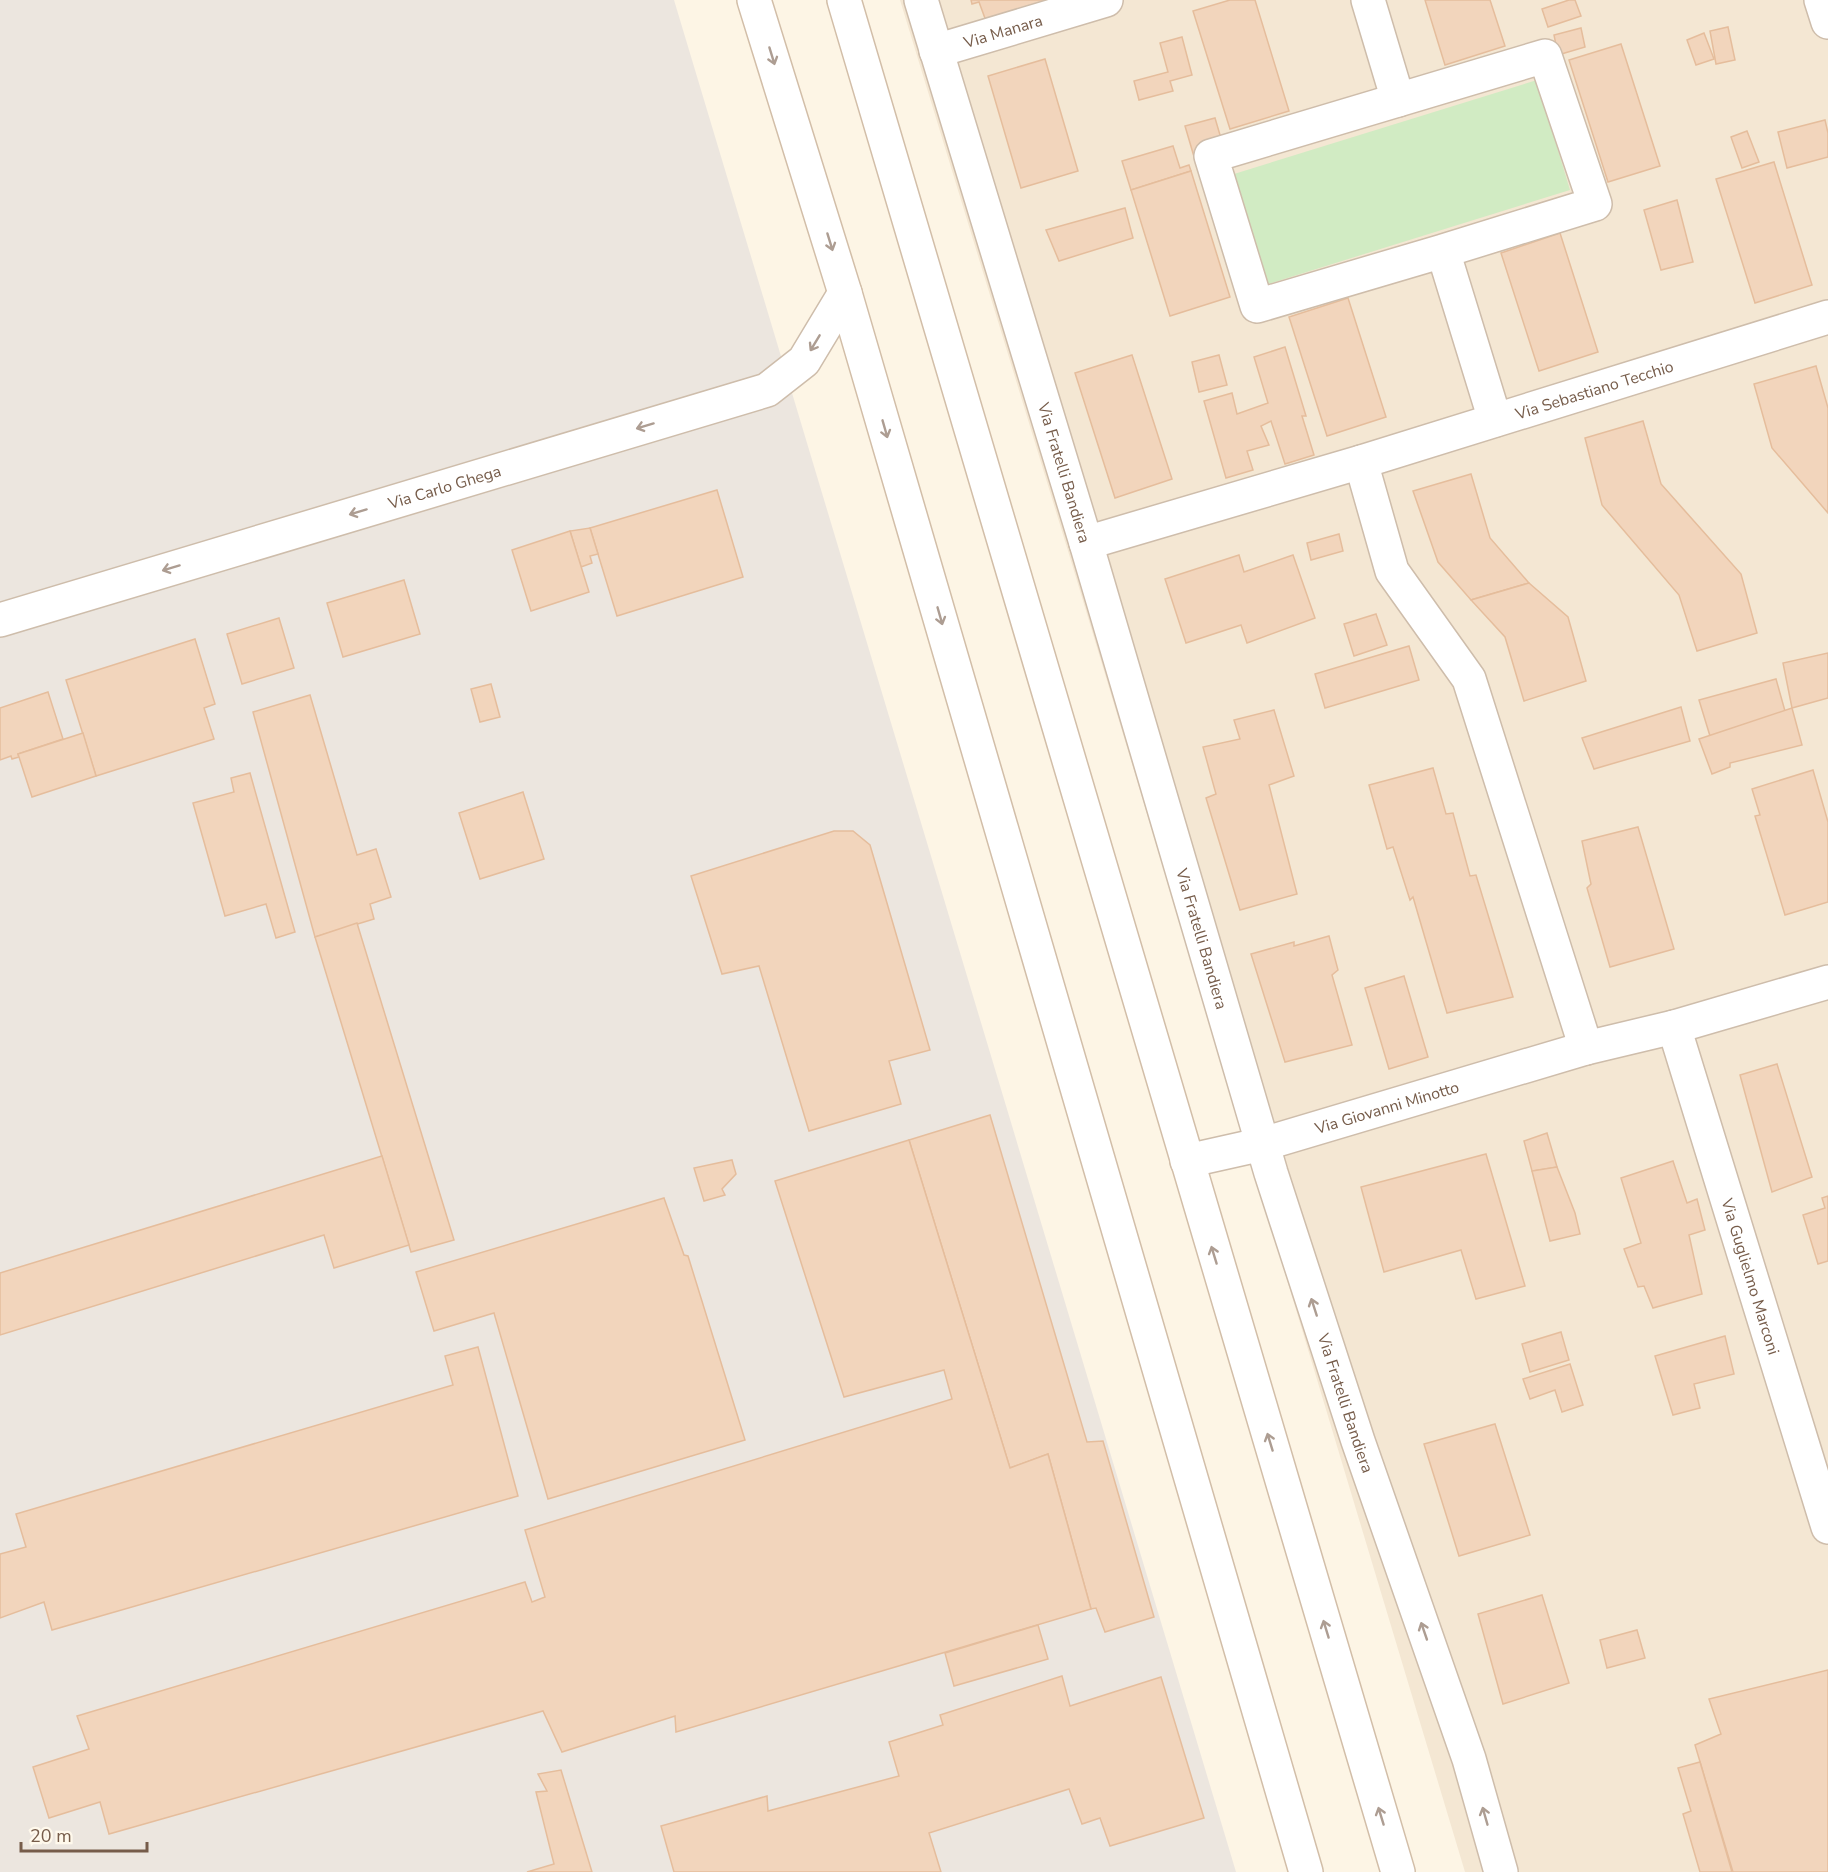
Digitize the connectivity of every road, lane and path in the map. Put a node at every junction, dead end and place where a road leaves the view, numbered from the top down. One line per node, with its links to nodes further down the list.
1 (754, 0): 11 (street, one-way to 11)
2 (844, 0): 21 (street)
3 (921, 0): 8 (street, Via Fratelli Bandiera)
4 (1106, 0): 8 (street, Via Manara)
5 (1368, 0): 9 (street)
6 (1821, 0): 7 (street)
7 (1828, 22)
8 (936, 51): 15 (street, Via Fratelli Bandiera)
9 (1398, 100): 10 (street); 10 (street)
10 (1443, 250): 13 (street)
11 (845, 293): 16 (street, Via Carlo Ghega, one-way to 16); 23 (street, one-way to 23)
12 (1828, 317): 13 (street, Via Sebastiano Tecchio)
13 (1495, 420): 14 (street, Via Sebastiano Tecchio)
14 (1361, 462): 15 (street, Via Sebastiano Tecchio); 19 (street)
15 (1086, 543): 20 (street, Via Fratelli Bandiera)
16 (0, 620)
17 (1828, 982): 18 (street, Via Giovanni Minotto)
18 (1674, 1027): 19 (street, Via Giovanni Minotto); 22 (street, Via Guglielmo Marconi)
19 (1586, 1048): 20 (street, Via Giovanni Minotto)
20 (1263, 1144): 21 (street, Via Giovanni Minotto); 25 (street, Via Fratelli Bandiera, one-way to 20)
21 (1186, 1161): 24 (street, one-way to 21)
22 (1828, 1527)
23 (1306, 1872)
24 (1398, 1872)
25 (1501, 1872)

